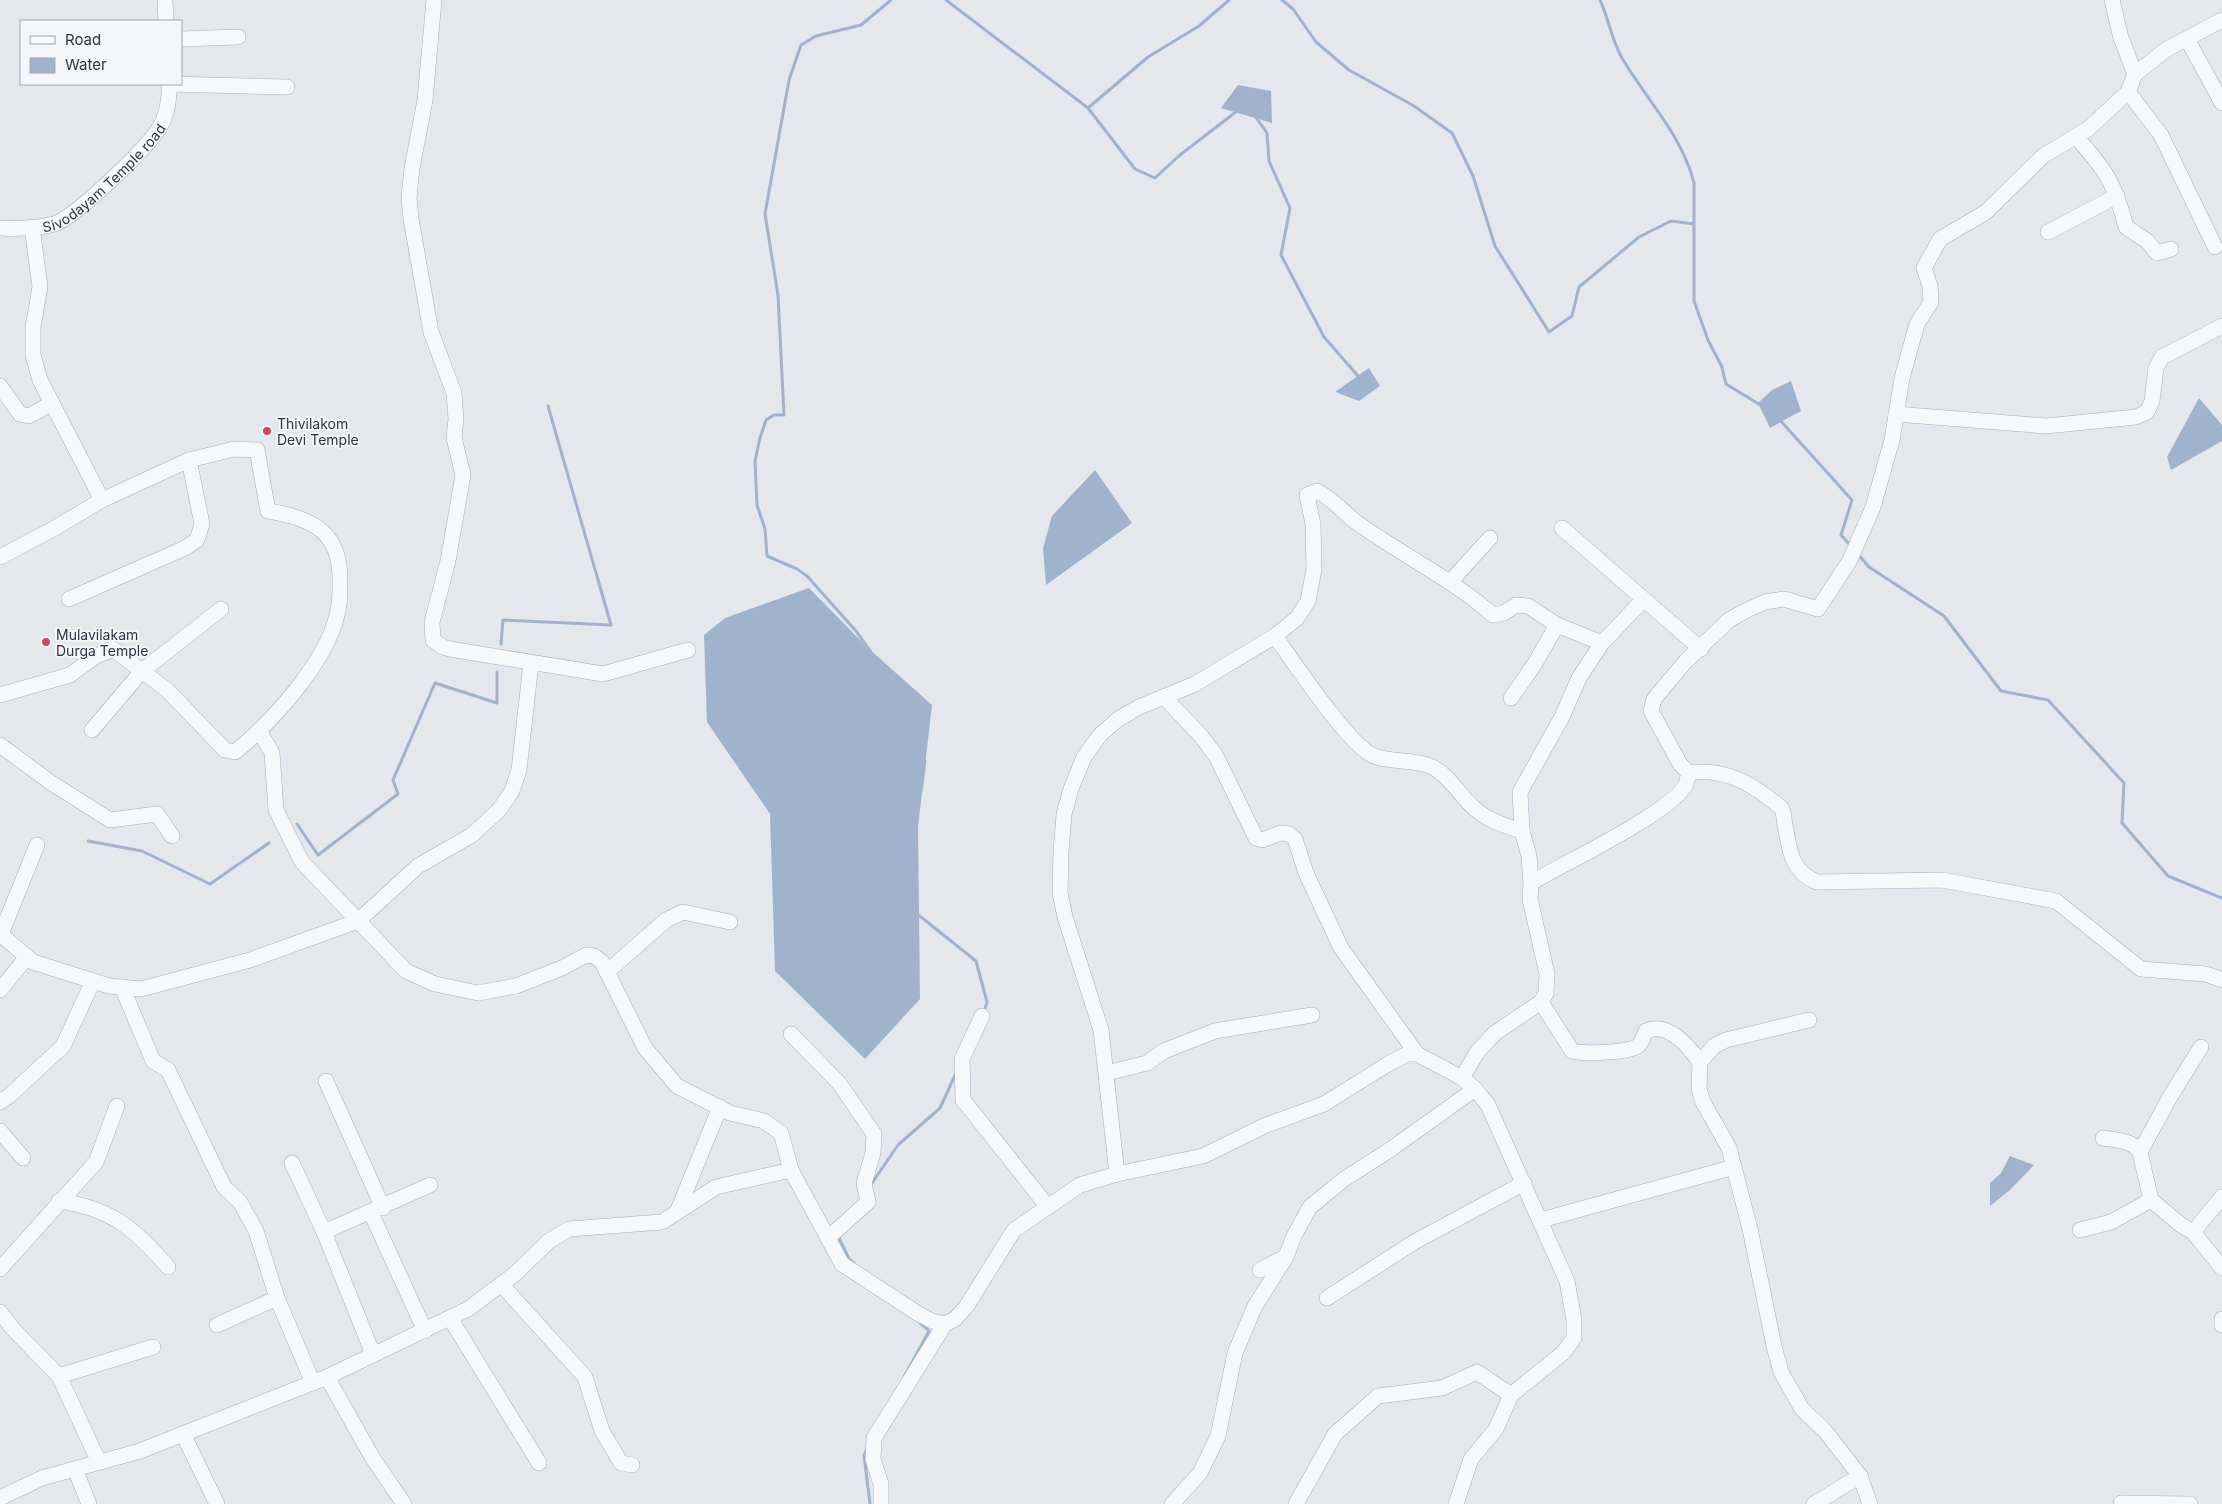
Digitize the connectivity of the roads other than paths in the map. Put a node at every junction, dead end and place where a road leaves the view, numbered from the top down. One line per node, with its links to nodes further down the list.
1 (165, 0): 4 (street)
2 (434, 0): 40 (street)
3 (2112, 0): 9 (street)
4 (166, 20)
5 (2222, 20): 8 (street)
6 (238, 37): 7 (street)
7 (182, 39)
8 (2187, 39): 9 (street); 14 (street)
9 (2135, 74): 13 (street)
10 (182, 84): 12 (street)
11 (169, 85): 17 (street, Sivodayam Temple road)
12 (287, 87)
13 (2128, 92): 15 (street); 20 (street)
14 (2222, 103)
15 (2076, 136): 16 (street); 25 (street)
16 (2117, 196): 19 (street); 21 (street)
17 (32, 227): 18 (street, Sivodayam Temple road); 24 (street)
18 (0, 228)
19 (2048, 232)
20 (2215, 247)
21 (2171, 249)
22 (2222, 326): 25 (street)
23 (0, 386): 24 (street)
24 (52, 402): 27 (street)
25 (1896, 414): 38 (street)
26 (190, 460): 27 (street); 32 (street); 46 (street)
27 (102, 500): 30 (street)
28 (1562, 528): 33 (street)
29 (1490, 538): 31 (street)
30 (0, 557)
31 (1450, 582): 35 (street); 36 (street)
32 (69, 600)
33 (1643, 600): 37 (street); 38 (street)
34 (220, 608): 41 (street)
35 (1557, 624): 37 (street); 44 (street)
36 (1275, 636): 43 (street); 49 (street)
37 (1602, 643): 49 (street)
38 (1700, 649): 48 (street)
39 (688, 650): 40 (street)
40 (531, 663): 53 (street)
41 (142, 671): 42 (street); 45 (street); 46 (street)
42 (0, 696)
43 (1164, 697): 68 (street); 70 (street)
44 (1510, 698)
45 (92, 730)
46 (260, 732): 53 (street)
47 (0, 745): 50 (street)
48 (1688, 773): 52 (street); 58 (street)
49 (1522, 831): 52 (street)
50 (172, 836)
51 (37, 845): 55 (street)
52 (1531, 883): 62 (street)
53 (358, 921): 57 (street); 60 (street)
54 (730, 922): 57 (street)
55 (0, 934): 56 (street)
56 (27, 957): 59 (street); 61 (street)
57 (607, 972): 76 (street)
58 (2222, 980)
59 (93, 981): 60 (street); 74 (street)
60 (122, 987): 104 (street)
61 (0, 990)
62 (1541, 1002): 69 (street); 71 (street)
63 (1312, 1015): 70 (street)
64 (982, 1016): 90 (street)
65 (1809, 1020): 69 (street)
66 (790, 1034): 97 (street)
67 (2201, 1047): 79 (street)
68 (1416, 1054): 71 (street); 84 (street)
69 (1700, 1062): 82 (street)
70 (1107, 1072): 84 (street)
71 (1462, 1078): 73 (street)
72 (326, 1081): 91 (street)
73 (1475, 1089): 85 (street); 98 (street)
74 (0, 1102)
75 (118, 1106): 89 (street)
76 (720, 1107): 83 (street); 92 (street)
77 (0, 1131): 80 (street)
78 (2103, 1138): 79 (street)
79 (2140, 1152): 88 (street)
80 (23, 1158)
81 (292, 1163): 95 (street)
82 (1734, 1167): 93 (street); 123 (street)
83 (791, 1170): 92 (street); 97 (street)
84 (1117, 1174): 90 (street)
85 (1524, 1183): 93 (street); 105 (street)
86 (430, 1186): 91 (street)
87 (2222, 1197): 96 (street)
88 (2151, 1200): 94 (street); 96 (street)
89 (59, 1201): 99 (street); 101 (street)
90 (1048, 1208): 109 (street)
91 (377, 1210): 95 (street); 112 (street)
92 (678, 1211): 103 (street)
93 (1541, 1220): 117 (street)
94 (2080, 1230)
95 (324, 1232): 114 (street)
96 (2193, 1232): 100 (street)
97 (828, 1238): 109 (street)
98 (1286, 1256): 102 (street); 130 (street)
99 (168, 1267)
100 (2222, 1268)
101 (0, 1269)
102 (1260, 1270)
103 (501, 1284): 107 (street); 121 (street)
104 (277, 1298): 110 (street); 116 (street)
105 (1327, 1298)
106 (0, 1312): 115 (street)
107 (450, 1318): 112 (street); 120 (street)
108 (2222, 1320): 111 (street)
109 (945, 1324): 129 (street)
110 (217, 1325)
111 (2222, 1325)
112 (426, 1331): 114 (street)
113 (153, 1346): 115 (street)
114 (373, 1354): 116 (street)
115 (59, 1376): 119 (street)
116 (320, 1380): 118 (street); 128 (street)
117 (1511, 1395): 131 (street); 132 (street)
118 (184, 1434): 119 (street); 127 (street)
119 (99, 1462): 122 (street)
120 (539, 1463)
121 (632, 1465)
122 (75, 1469): 124 (street); 126 (street)
123 (1860, 1476): 133 (street); 134 (street)
124 (0, 1498)
125 (2120, 1503): 135 (street)
126 (89, 1504)
127 (217, 1504)
128 (404, 1504)
129 (881, 1504)
130 (1172, 1504)
131 (1296, 1504)
132 (1456, 1504)
133 (1814, 1504)
134 (1870, 1504)
135 (2190, 1504)

